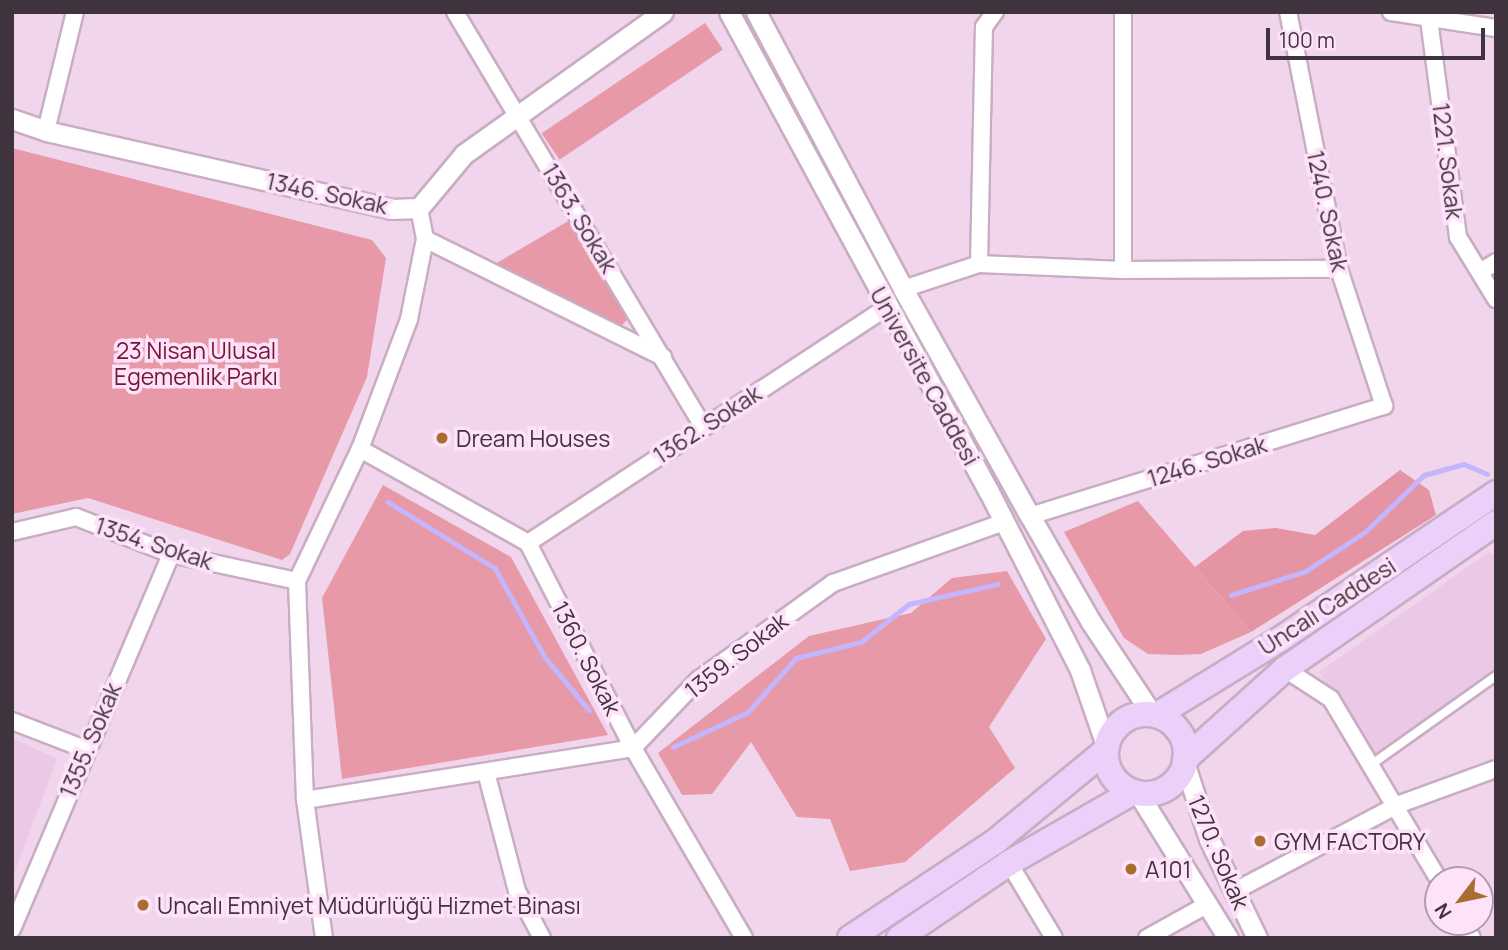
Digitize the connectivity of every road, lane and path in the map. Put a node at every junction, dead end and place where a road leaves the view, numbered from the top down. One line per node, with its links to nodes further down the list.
1 (75, 12): 14 (street)
2 (455, 12): 12 (street, 1363. Sokak)
3 (663, 12): 12 (street, 1346. Sokak)
4 (729, 12): 24 (street, Universite Caddesi)
5 (757, 12): 22 (street, Universite Caddesi)
6 (995, 12): 18 (street)
7 (1123, 12): 20 (street)
8 (1288, 12): 19 (street, 1240. Sokak)
9 (1391, 12): 10 (street)
10 (1429, 15): 11 (street); 21 (street, 1221. Sokak)
11 (1496, 28)
12 (517, 114): 15 (street, 1346. Sokak); 25 (street, 1363. Sokak)
13 (12, 119): 14 (street, 1346. Sokak)
14 (46, 131): 15 (street, 1346. Sokak)
15 (419, 208): 16 (street)
16 (425, 239): 25 (street); 28 (street)
17 (1496, 262): 21 (street)
18 (979, 264): 20 (street); 22 (street)
19 (1339, 269): 20 (street); 26 (street, 1240. Sokak)
20 (1123, 270)
21 (1480, 272): 23 (street, 1221. Sokak)
22 (903, 289): 30 (street, Universite Caddesi)
23 (1496, 299)
24 (887, 308): 27 (street, 1362. Sokak); 31 (street, Universite Caddesi)
25 (663, 357): 27 (street, 1363. Sokak)
26 (1384, 405): 30 (street, 1246. Sokak)
27 (703, 425): 34 (street, 1362. Sokak)
28 (360, 449): 34 (street); 36 (street)
29 (1496, 493): 39 (main road, Uncalı Caddesi)
30 (1030, 516): 39 (street, Universite Caddesi)
31 (1004, 522): 41 (street, 1359. Sokak); 42 (street, Universite Caddesi)
32 (1496, 523): 37 (main road, Uncalı Caddesi)
33 (12, 532): 35 (street, 1354. Sokak)
34 (528, 543): 41 (street, 1360. Sokak)
35 (171, 554): 36 (street, 1354. Sokak); 43 (street, 1355. Sokak)
36 (297, 581): 49 (street)
37 (1285, 669): 44 (main road, Uncalı Caddesi); 45 (street)
38 (1496, 676): 45 (lane)
39 (1154, 714): 42 (main road); 44 (main road)
40 (12, 721): 43 (street)
41 (633, 748): 47 (street); 59 (street, 1360. Sokak)
42 (1106, 748): 48 (main road); 60 (main road)
43 (85, 750): 54 (street, 1355. Sokak)
44 (1185, 762): 48 (main road); 53 (street, 1270. Sokak)
45 (1372, 764): 50 (street)
46 (1496, 769): 50 (street)
47 (486, 772): 49 (street); 58 (street)
48 (1135, 792): 51 (main road); 55 (street, 1270. Sokak)
49 (305, 800): 57 (street)
50 (1397, 805): 52 (street); 53 (street)
51 (1009, 863): 61 (main road); 62 (street)
52 (1431, 866)
53 (1233, 892): 65 (street, 1270. Sokak)
54 (18, 897): 56 (street, 1355. Sokak)
55 (1208, 904): 63 (street); 64 (street, 1270. Sokak)
56 (12, 929)
57 (324, 938)
58 (542, 938)
59 (744, 938)
60 (849, 938)
61 (898, 938)
62 (1054, 938)
63 (1147, 938)
64 (1228, 938)
65 (1257, 938)

